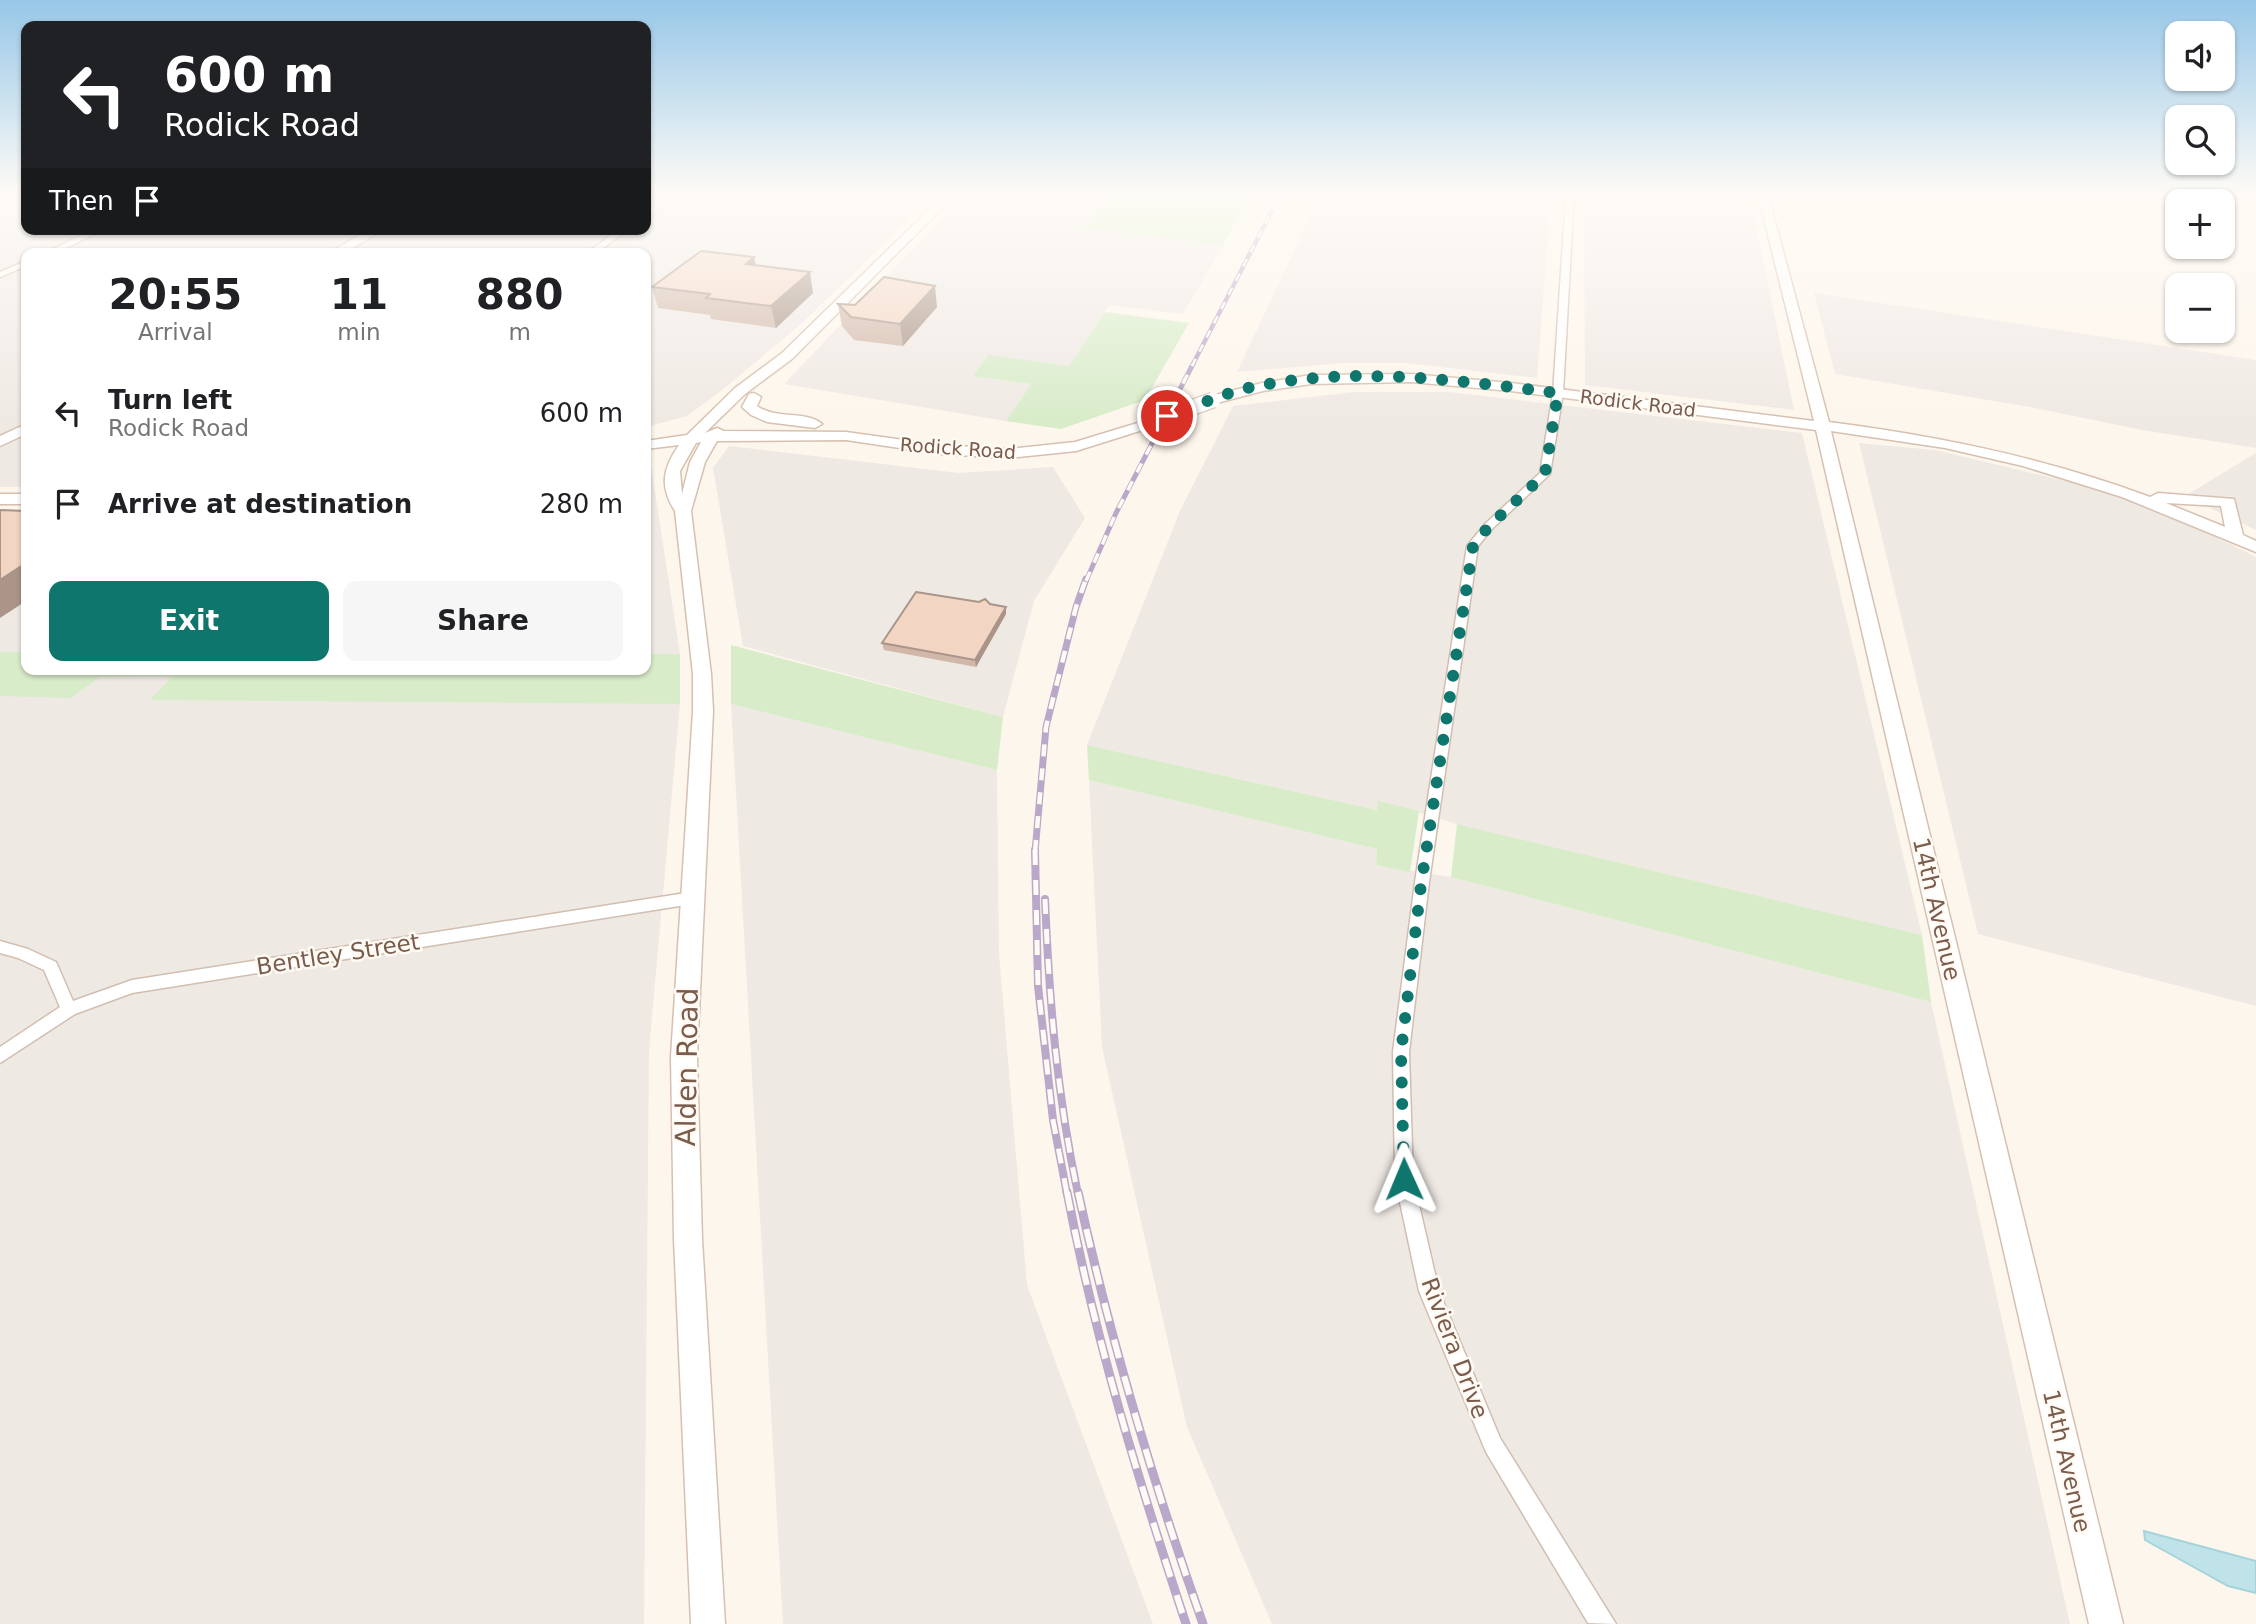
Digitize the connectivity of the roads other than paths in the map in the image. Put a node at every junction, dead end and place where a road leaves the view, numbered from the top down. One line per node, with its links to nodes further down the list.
1 (874, 271): 4 (main road)
2 (1565, 271): 5 (street, Riviera Drive)
3 (1782, 271): 7 (main road, 14th Avenue)
4 (788, 356): 6 (main road); 9 (main road)
5 (1558, 393): 7 (main road, Rodick Road); 10 (main road, Rodick Road, bridge); 27 (street, Riviera Drive)
6 (754, 397): 9 (main road); 10 (main road)
7 (1822, 426): 16 (main road, Rodick Road); 28 (main road, 14th Avenue)
8 (21, 431): 12 (main road)
9 (707, 433): 10 (main road, Rodick Road); 11 (main road); 13 (main road); 15 (main road); 19 (main road, Alden Road)
10 (841, 433)
11 (651, 436)
12 (0, 442)
13 (651, 444)
14 (651, 455): 15 (main road)
15 (672, 470): 19 (main road, Alden Road)
16 (2137, 497): 20 (main road, Rodick Road); 20 (main road)
17 (0, 499): 18 (main road)
18 (21, 499)
19 (683, 511): 22 (main road, Alden Road)
20 (2235, 538): 21 (main road, Rodick Road)
21 (2256, 547)
22 (692, 898): 24 (street, Bentley Street); 26 (main road, Alden Road)
23 (0, 947): 24 (street)
24 (69, 1009): 25 (street, Bentley Street)
25 (0, 1056)
26 (708, 1624)
27 (1605, 1624)
28 (2106, 1624)

